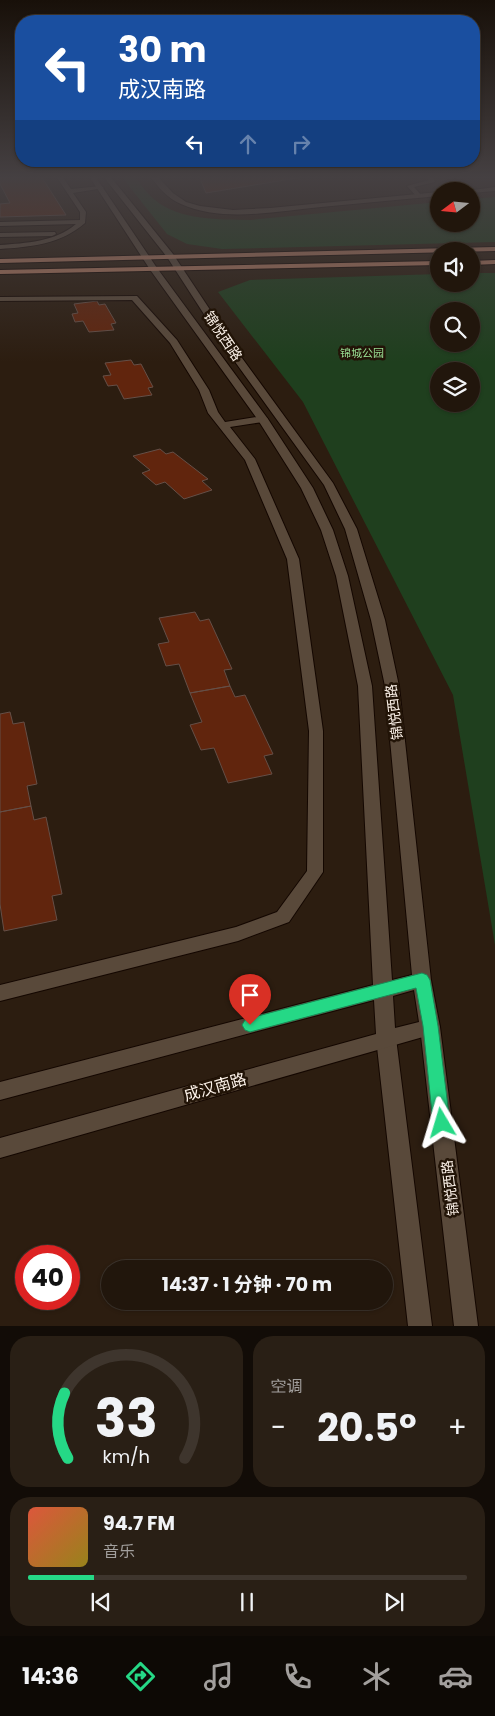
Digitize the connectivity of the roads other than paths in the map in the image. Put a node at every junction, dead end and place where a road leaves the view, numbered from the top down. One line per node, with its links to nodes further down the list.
1 (56, 238): 4 (main road)
2 (134, 238): 7 (main road, 锦悦西路)
3 (154, 238): 6 (main road, 锦悦西路)
4 (0, 247)
5 (495, 249): 6 (main road)
6 (170, 256): 7 (main road); 13 (main road, 锦悦西路)
7 (145, 257): 8 (main road); 12 (main road, 锦悦西路)
8 (0, 261)
9 (495, 262): 10 (main road)
10 (480, 263)
11 (430, 264): 13 (main road)
12 (154, 269): 13 (main road); 14 (main road); 16 (main road, 锦悦西路)
13 (179, 269): 18 (main road, 锦悦西路)
14 (0, 272)
15 (0, 300): 17 (main road)
16 (263, 419): 17 (main road); 19 (main road, 锦悦西路)
17 (222, 425): 20 (main road)
18 (422, 980): 19 (main road); 21 (main road, 锦悦西路)
19 (382, 990): 22 (main road, 锦悦西路); 23 (main road)
20 (0, 993)
21 (430, 1026): 22 (main road, 成汉南路); 26 (main road, 锦悦西路)
22 (386, 1038): 24 (main road, 成汉南路); 25 (main road, 锦悦西路)
23 (0, 1091)
24 (0, 1148)
25 (420, 1326)
26 (466, 1326)

